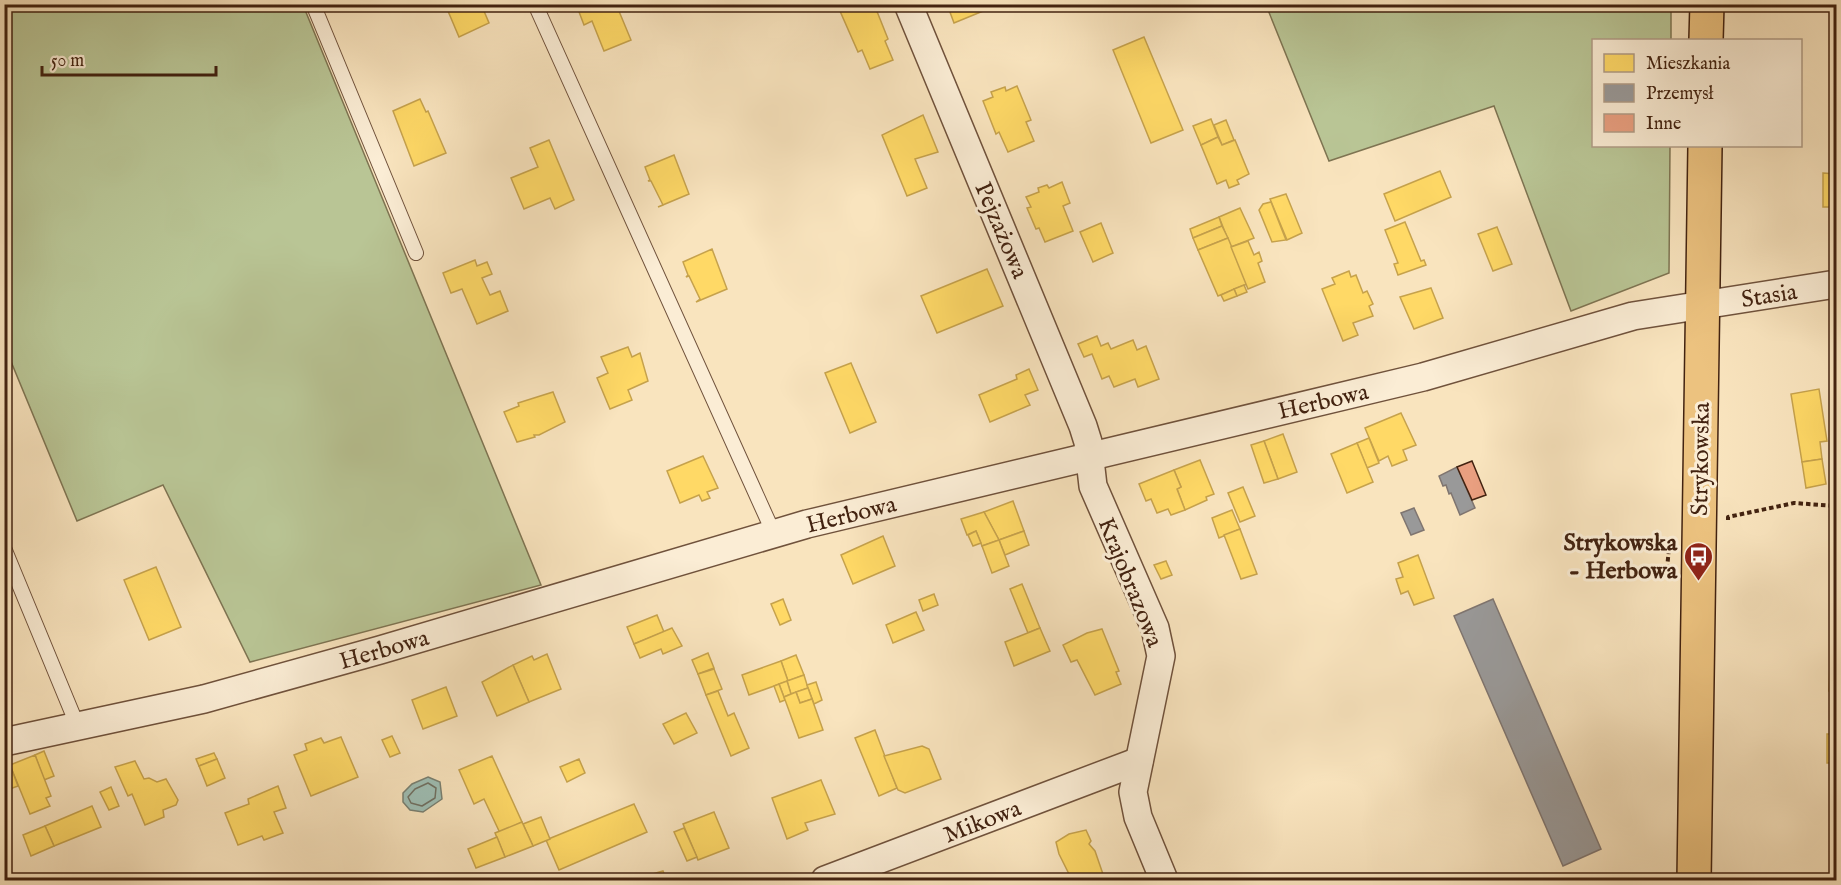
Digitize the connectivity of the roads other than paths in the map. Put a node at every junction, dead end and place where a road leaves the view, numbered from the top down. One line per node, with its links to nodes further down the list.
1 (313, 4): 7 (lane)
2 (536, 4): 11 (lane)
3 (908, 4): 10 (street, Pejzażowa)
4 (1707, 4): 5 (main road)
5 (1706, 39)
6 (1705, 147): 9 (main road, Strykowska)
7 (416, 253)
8 (1836, 284): 9 (street, Stasia)
9 (1702, 306): 10 (street, Herbowa); 18 (main road, Strykowska)
10 (1090, 457): 11 (street, Herbowa); 15 (street, Krajobrazowa)
11 (774, 534): 13 (street, Herbowa)
12 (4, 548): 13 (lane)
13 (78, 727): 14 (street, Herbowa)
14 (4, 742)
15 (1139, 761): 16 (street, Mikowa); 17 (street, Krajobrazowa)
16 (825, 880)
17 (1164, 880)
18 (1694, 880)

